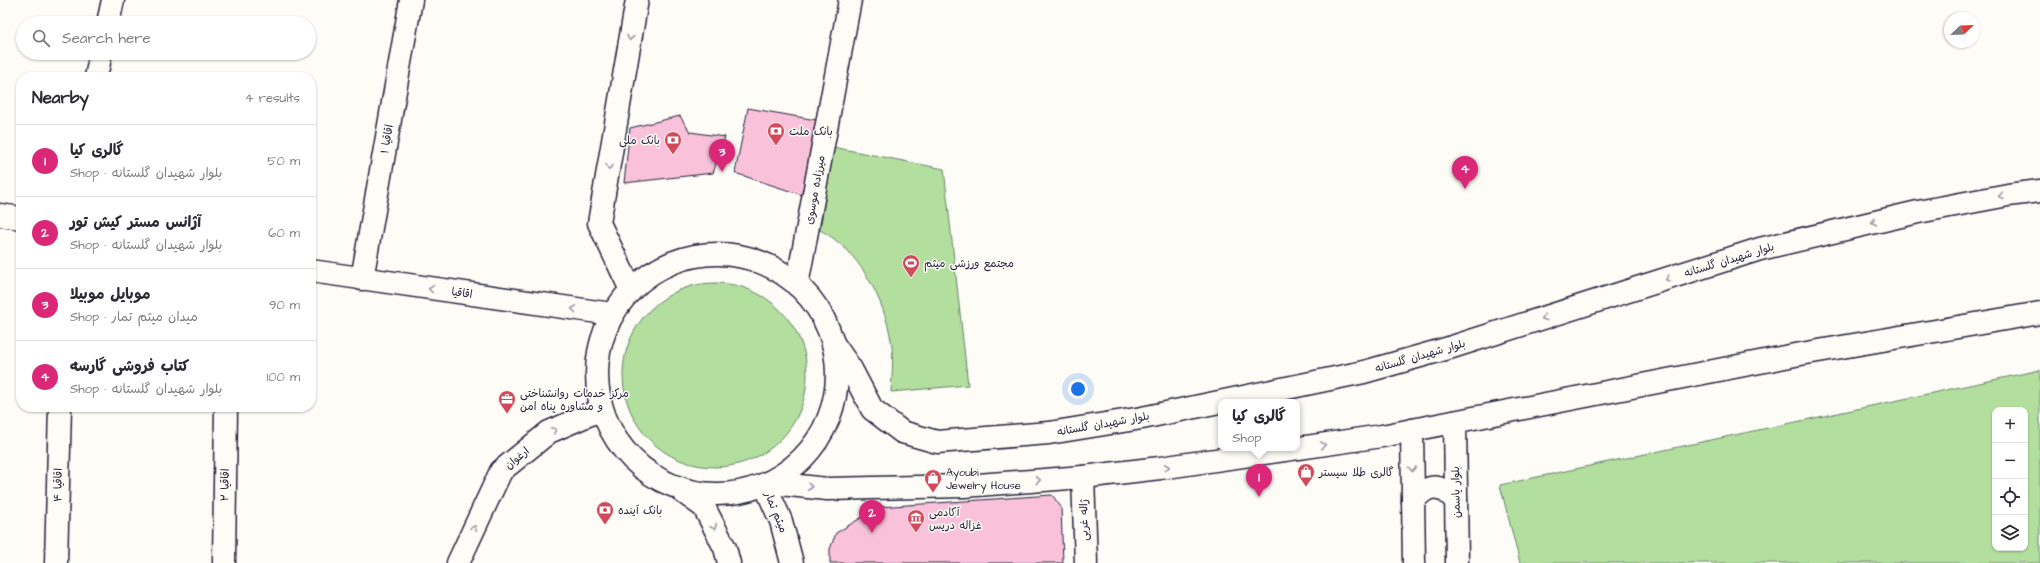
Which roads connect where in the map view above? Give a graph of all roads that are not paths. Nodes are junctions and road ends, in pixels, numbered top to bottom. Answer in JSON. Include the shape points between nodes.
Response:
{"nodes":[{"id":1,"x":113,"y":0,"type":"edge"},
{"id":2,"x":411,"y":0,"type":"edge"},
{"id":3,"x":637,"y":0,"type":"edge"},
{"id":4,"x":850,"y":0,"type":"edge"},
{"id":5,"x":110,"y":16,"type":"edge"},
{"id":6,"x":100,"y":60,"type":"edge"},
{"id":7,"x":97,"y":72,"type":"edge"},
{"id":8,"x":2040,"y":191,"type":"edge"},
{"id":9,"x":0,"y":215,"type":"edge"},
{"id":10,"x":16,"y":217,"type":"edge"},
{"id":11,"x":316,"y":272,"type":"edge"},
{"id":12,"x":362,"y":279,"type":"junction"},
{"id":13,"x":797,"y":285,"type":"junction"},
{"id":14,"x":631,"y":290,"type":"junction"},
{"id":15,"x":2040,"y":313,"type":"edge"},
{"id":16,"x":612,"y":314,"type":"junction"},
{"id":17,"x":833,"y":343,"type":"junction"},
{"id":18,"x":1234,"y":399,"type":"edge"},
{"id":19,"x":1218,"y":402,"type":"edge"},
{"id":20,"x":602,"y":409,"type":"junction"},
{"id":21,"x":60,"y":412,"type":"edge"},
{"id":22,"x":226,"y":412,"type":"edge"},
{"id":23,"x":1456,"y":422,"type":"junction"},
{"id":24,"x":1412,"y":430,"type":"junction"},
{"id":25,"x":1300,"y":448,"type":"edge"},
{"id":26,"x":1277,"y":451,"type":"edge"},
{"id":27,"x":1083,"y":477,"type":"junction"},
{"id":28,"x":768,"y":484,"type":"junction"},
{"id":29,"x":679,"y":489,"type":"junction"},
{"id":30,"x":1413,"y":501,"type":"junction"},
{"id":31,"x":1456,"y":501,"type":"junction"},
{"id":32,"x":56,"y":563,"type":"edge"},
{"id":33,"x":224,"y":563,"type":"edge"},
{"id":34,"x":458,"y":563,"type":"edge"},
{"id":35,"x":729,"y":563,"type":"edge"},
{"id":36,"x":792,"y":563,"type":"edge"},
{"id":37,"x":1086,"y":563,"type":"edge"},
{"id":38,"x":1414,"y":563,"type":"edge"},
{"id":39,"x":1457,"y":563,"type":"edge"}],
"edges":[{"from":1,"to":5,"type":"street"},
{"from":2,"to":12,"type":"street","name":"اقاقیا ۱"},
{"from":3,"to":14,"type":"street","one_way":true,"via":[[599,223]]},
{"from":4,"to":13,"type":"street","name":"میرزاده موسوی"},
{"from":6,"to":7,"type":"street"},
{"from":8,"to":18,"type":"street","name":"بلوار شهیدان گلستانه","one_way":true,"via":[[1918,212],[1760,250],[1364,372]]},
{"from":9,"to":10,"type":"street"},
{"from":11,"to":12,"type":"street","name":"اقاقیا"},
{"from":16,"to":12,"type":"street","name":"اقاقیا","one_way":true},
{"from":13,"to":14,"type":"street","via":[[772,267],[758,261],[731,254],[713,254],[698,255],[670,264],[644,278]]},
{"from":13,"to":17,"type":"street","via":[[820,312]]},
{"from":14,"to":16,"type":"street"},
{"from":15,"to":23,"type":"street","via":[[1795,355]]},
{"from":16,"to":20,"type":"street","via":[[601,342],[597,364],[597,387]]},
{"from":19,"to":17,"type":"street","name":"بلوار شهیدان گلستانه","one_way":true,"via":[[1049,433],[936,442],[902,432],[872,409],[851,369]]},
{"from":17,"to":28,"type":"street","via":[[837,384],[827,424],[817,444],[804,458]]},
{"from":20,"to":29,"type":"street","via":[[618,444],[631,459],[645,471]]},
{"from":34,"to":20,"type":"street","name":"ارغوان","one_way":true,"via":[[501,471],[549,432]]},
{"from":21,"to":32,"type":"street","name":"اقاقیا ۴"},
{"from":22,"to":33,"type":"street","name":"اقاقیا ۲"},
{"from":23,"to":24,"type":"street"},
{"from":23,"to":31,"type":"street","name":"بلوار یاسمن"},
{"from":25,"to":24,"type":"street","one_way":true},
{"from":24,"to":30,"type":"street","one_way":true},
{"from":27,"to":26,"type":"street","one_way":true},
{"from":28,"to":27,"type":"street","one_way":true,"via":[[866,489],[964,486]]},
{"from":27,"to":37,"type":"street","name":"ژاله غربی"},
{"from":28,"to":29,"type":"street","via":[[741,493],[710,496]]},
{"from":28,"to":36,"type":"street","name":"میثم تمار","via":[[782,521]]},
{"from":29,"to":35,"type":"street","one_way":true,"via":[[704,507],[725,548]]},
{"from":30,"to":31,"type":"street","via":[[1422,490],[1436,487],[1447,491]]},
{"from":30,"to":38,"type":"street"},
{"from":31,"to":39,"type":"street","name":"بلوار یاسمن"}]}
